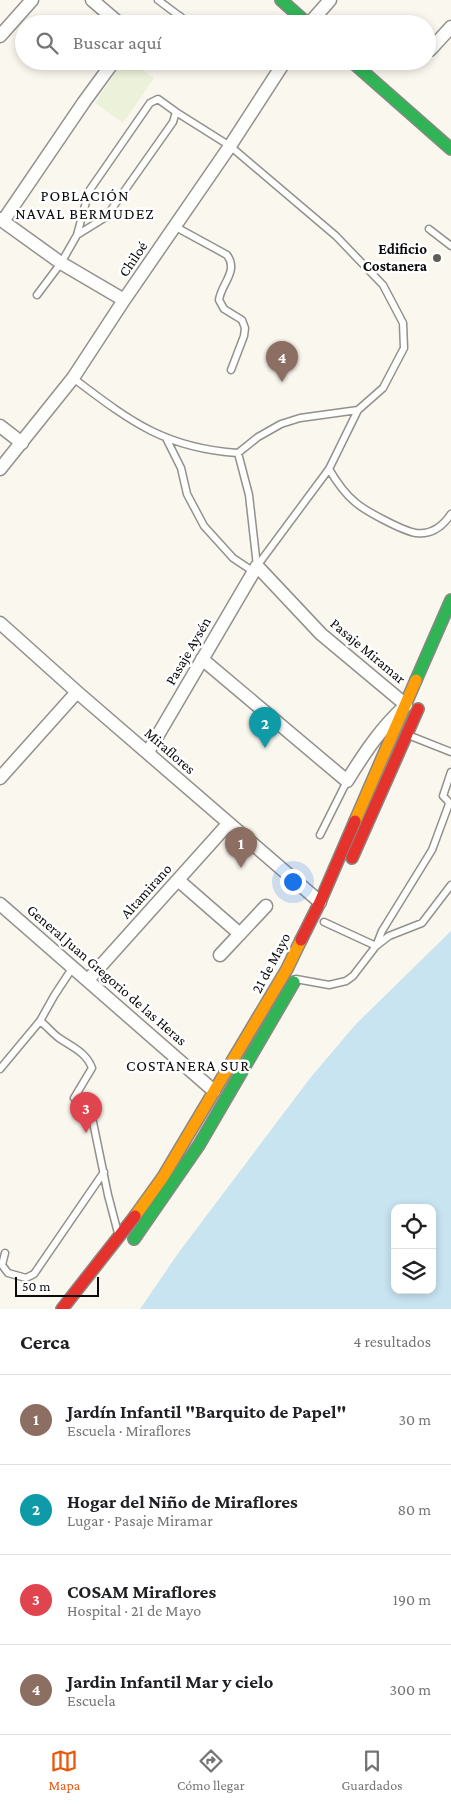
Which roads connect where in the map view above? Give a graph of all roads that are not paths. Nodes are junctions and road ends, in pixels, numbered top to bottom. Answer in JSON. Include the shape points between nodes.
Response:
{"nodes":[{"id":1,"x":32,"y":0,"type":"edge"},
{"id":2,"x":92,"y":0,"type":"edge"},
{"id":3,"x":158,"y":0,"type":"edge"},
{"id":4,"x":281,"y":0,"type":"edge"},
{"id":5,"x":330,"y":0,"type":"edge"},
{"id":6,"x":19,"y":15,"type":"edge"},
{"id":7,"x":110,"y":15,"type":"edge"},
{"id":8,"x":179,"y":15,"type":"edge"},
{"id":9,"x":298,"y":15,"type":"edge"},
{"id":10,"x":317,"y":15,"type":"edge"},
{"id":11,"x":15,"y":19,"type":"edge"},
{"id":12,"x":451,"y":27,"type":"edge"},
{"id":13,"x":0,"y":36,"type":"edge"},
{"id":14,"x":436,"y":43,"type":"edge"},
{"id":15,"x":107,"y":70,"type":"edge"},
{"id":16,"x":279,"y":70,"type":"edge"},
{"id":17,"x":361,"y":70,"type":"edge"},
{"id":18,"x":176,"y":112,"type":"junction"},
{"id":19,"x":230,"y":146,"type":"junction"},
{"id":20,"x":451,"y":149,"type":"edge"},
{"id":21,"x":2,"y":220,"type":"edge"},
{"id":22,"x":174,"y":226,"type":"junction"},
{"id":23,"x":429,"y":229,"type":"dead end"},
{"id":24,"x":76,"y":235,"type":"junction"},
{"id":25,"x":451,"y":246,"type":"edge"},
{"id":26,"x":61,"y":263,"type":"junction"},
{"id":27,"x":37,"y":295,"type":"dead end"},
{"id":28,"x":124,"y":300,"type":"junction"},
{"id":29,"x":231,"y":370,"type":"dead end"},
{"id":30,"x":73,"y":378,"type":"junction"},
{"id":31,"x":358,"y":410,"type":"junction"},
{"id":32,"x":0,"y":426,"type":"edge"},
{"id":33,"x":166,"y":438,"type":"junction"},
{"id":34,"x":22,"y":443,"type":"junction"},
{"id":35,"x":238,"y":453,"type":"junction"},
{"id":36,"x":329,"y":468,"type":"junction"},
{"id":37,"x":0,"y":469,"type":"edge"},
{"id":38,"x":451,"y":514,"type":"edge"},
{"id":39,"x":255,"y":569,"type":"junction"},
{"id":40,"x":451,"y":600,"type":"edge"},
{"id":41,"x":0,"y":623,"type":"edge"},
{"id":42,"x":202,"y":659,"type":"junction"},
{"id":43,"x":76,"y":692,"type":"junction"},
{"id":44,"x":421,"y":702,"type":"dead end"},
{"id":45,"x":406,"y":705,"type":"junction"},
{"id":46,"x":407,"y":735,"type":"junction"},
{"id":47,"x":148,"y":752,"type":"junction"},
{"id":48,"x":451,"y":752,"type":"edge"},
{"id":49,"x":451,"y":772,"type":"edge"},
{"id":50,"x":0,"y":778,"type":"edge"},
{"id":51,"x":346,"y":781,"type":"junction"},
{"id":52,"x":228,"y":824,"type":"junction"},
{"id":53,"x":320,"y":835,"type":"dead end"},
{"id":54,"x":347,"y":869,"type":"dead end"},
{"id":55,"x":178,"y":880,"type":"junction"},
{"id":56,"x":451,"y":885,"type":"edge"},
{"id":57,"x":320,"y":902,"type":"junction"},
{"id":58,"x":0,"y":904,"type":"edge"},
{"id":59,"x":266,"y":906,"type":"dead end"},
{"id":60,"x":324,"y":922,"type":"dead end"},
{"id":61,"x":240,"y":934,"type":"junction"},
{"id":62,"x":376,"y":946,"type":"junction"},
{"id":63,"x":220,"y":955,"type":"dead end"},
{"id":64,"x":74,"y":967,"type":"junction"},
{"id":65,"x":298,"y":975,"type":"joint"},
{"id":66,"x":88,"y":980,"type":"junction"},
{"id":67,"x":40,"y":1021,"type":"junction"},
{"id":68,"x":0,"y":1069,"type":"edge"},
{"id":69,"x":214,"y":1090,"type":"junction"},
{"id":70,"x":104,"y":1172,"type":"junction"},
{"id":71,"x":120,"y":1238,"type":"junction"},
{"id":72,"x":128,"y":1247,"type":"dead end"},
{"id":73,"x":4,"y":1253,"type":"dead end"},
{"id":74,"x":0,"y":1269,"type":"edge"},
{"id":75,"x":8,"y":1273,"type":"junction"},
{"id":76,"x":62,"y":1309,"type":"edge"}],
"edges":[{"from":1,"to":6,"type":"street"},
{"from":2,"to":7,"type":"street"},
{"from":3,"to":8,"type":"lane"},
{"from":4,"to":9,"type":"main road"},
{"from":5,"to":10,"type":"street"},
{"from":11,"to":13,"type":"street"},
{"from":12,"to":14,"type":"street"},
{"from":15,"to":21,"type":"street"},
{"from":16,"to":19,"type":"street","name":"Chiloé"},
{"from":17,"to":20,"type":"main road"},
{"from":18,"to":19,"type":"lane"},
{"from":18,"to":24,"type":"lane","via":[[173,122],[106,217]]},
{"from":18,"to":24,"type":"lane","via":[[158,99],[150,102],[89,191]]},
{"from":19,"to":22,"type":"street","name":"Chiloé"},
{"from":19,"to":31,"type":"lane","via":[[336,236],[383,285],[403,323],[404,348],[383,388]]},
{"from":21,"to":26,"type":"street"},
{"from":22,"to":28,"type":"street","name":"Chiloé"},
{"from":22,"to":29,"type":"lane","via":[[227,255],[231,262],[231,272],[219,300],[224,309],[242,320],[245,332]]},
{"from":23,"to":25,"type":"lane"},
{"from":24,"to":26,"type":"lane"},
{"from":26,"to":27,"type":"lane"},
{"from":26,"to":28,"type":"street"},
{"from":28,"to":30,"type":"street","name":"Chiloé"},
{"from":30,"to":33,"type":"lane","via":[[120,413]]},
{"from":30,"to":34,"type":"street","name":"Chiloé"},
{"from":31,"to":35,"type":"lane","via":[[300,418],[281,424]]},
{"from":31,"to":36,"type":"lane"},
{"from":32,"to":34,"type":"street"},
{"from":33,"to":35,"type":"lane","via":[[187,446]]},
{"from":33,"to":39,"type":"lane","via":[[181,468],[190,500],[204,526],[233,558]]},
{"from":34,"to":37,"type":"street","name":"Chiloé"},
{"from":35,"to":39,"type":"lane","via":[[249,495]]},
{"from":36,"to":38,"type":"lane","via":[[355,503],[416,533],[431,532],[445,525]]},
{"from":36,"to":39,"type":"lane"},
{"from":39,"to":42,"type":"street","name":"Pasaje Aysén"},
{"from":39,"to":45,"type":"street","name":"Pasaje Miramar","via":[[321,634]]},
{"from":40,"to":45,"type":"main road","name":"21 de Mayo"},
{"from":41,"to":43,"type":"street","name":"Miraflores"},
{"from":42,"to":47,"type":"street","name":"Pasaje Aysén"},
{"from":42,"to":51,"type":"street"},
{"from":43,"to":47,"type":"street","name":"Miraflores"},
{"from":43,"to":50,"type":"street"},
{"from":44,"to":46,"type":"main road"},
{"from":45,"to":51,"type":"street","name":"Pasaje Miramar","via":[[386,724]]},
{"from":45,"to":57,"type":"main road","name":"21 de Mayo"},
{"from":46,"to":48,"type":"lane"},
{"from":46,"to":54,"type":"main road"},
{"from":47,"to":52,"type":"street","name":"Miraflores"},
{"from":49,"to":62,"type":"lane","via":[[443,796],[449,804],[432,850]]},
{"from":51,"to":53,"type":"lane"},
{"from":52,"to":55,"type":"street","name":"Altamirano"},
{"from":52,"to":57,"type":"street","name":"Miraflores"},
{"from":55,"to":61,"type":"street"},
{"from":55,"to":66,"type":"street","name":"Altamirano"},
{"from":56,"to":62,"type":"lane","via":[[422,922],[389,936]]},
{"from":57,"to":69,"type":"main road","name":"21 de Mayo","via":[[287,969]]},
{"from":58,"to":64,"type":"street","name":"General Juan Gregorio de las Heras"},
{"from":59,"to":61,"type":"street"},
{"from":60,"to":62,"type":"lane"},
{"from":61,"to":63,"type":"street"},
{"from":62,"to":65,"type":"lane","via":[[346,981],[329,985]]},
{"from":64,"to":66,"type":"street","name":"General Juan Gregorio de las Heras"},
{"from":64,"to":67,"type":"lane"},
{"from":65,"to":72,"type":"main road","name":"21 de Mayo","via":[[226,1103],[158,1208]]},
{"from":66,"to":69,"type":"street","name":"General Juan Gregorio de las Heras"},
{"from":67,"to":68,"type":"lane"},
{"from":67,"to":70,"type":"lane","via":[[90,1061],[92,1068],[74,1098],[93,1122]]},
{"from":69,"to":71,"type":"main road","name":"21 de Mayo","via":[[163,1177]]},
{"from":70,"to":71,"type":"lane"},
{"from":70,"to":75,"type":"lane","via":[[34,1274],[26,1278]]},
{"from":71,"to":76,"type":"main road","name":"21 de Mayo"},
{"from":73,"to":75,"type":"lane","via":[[2,1265]]},
{"from":74,"to":75,"type":"lane"}]}
